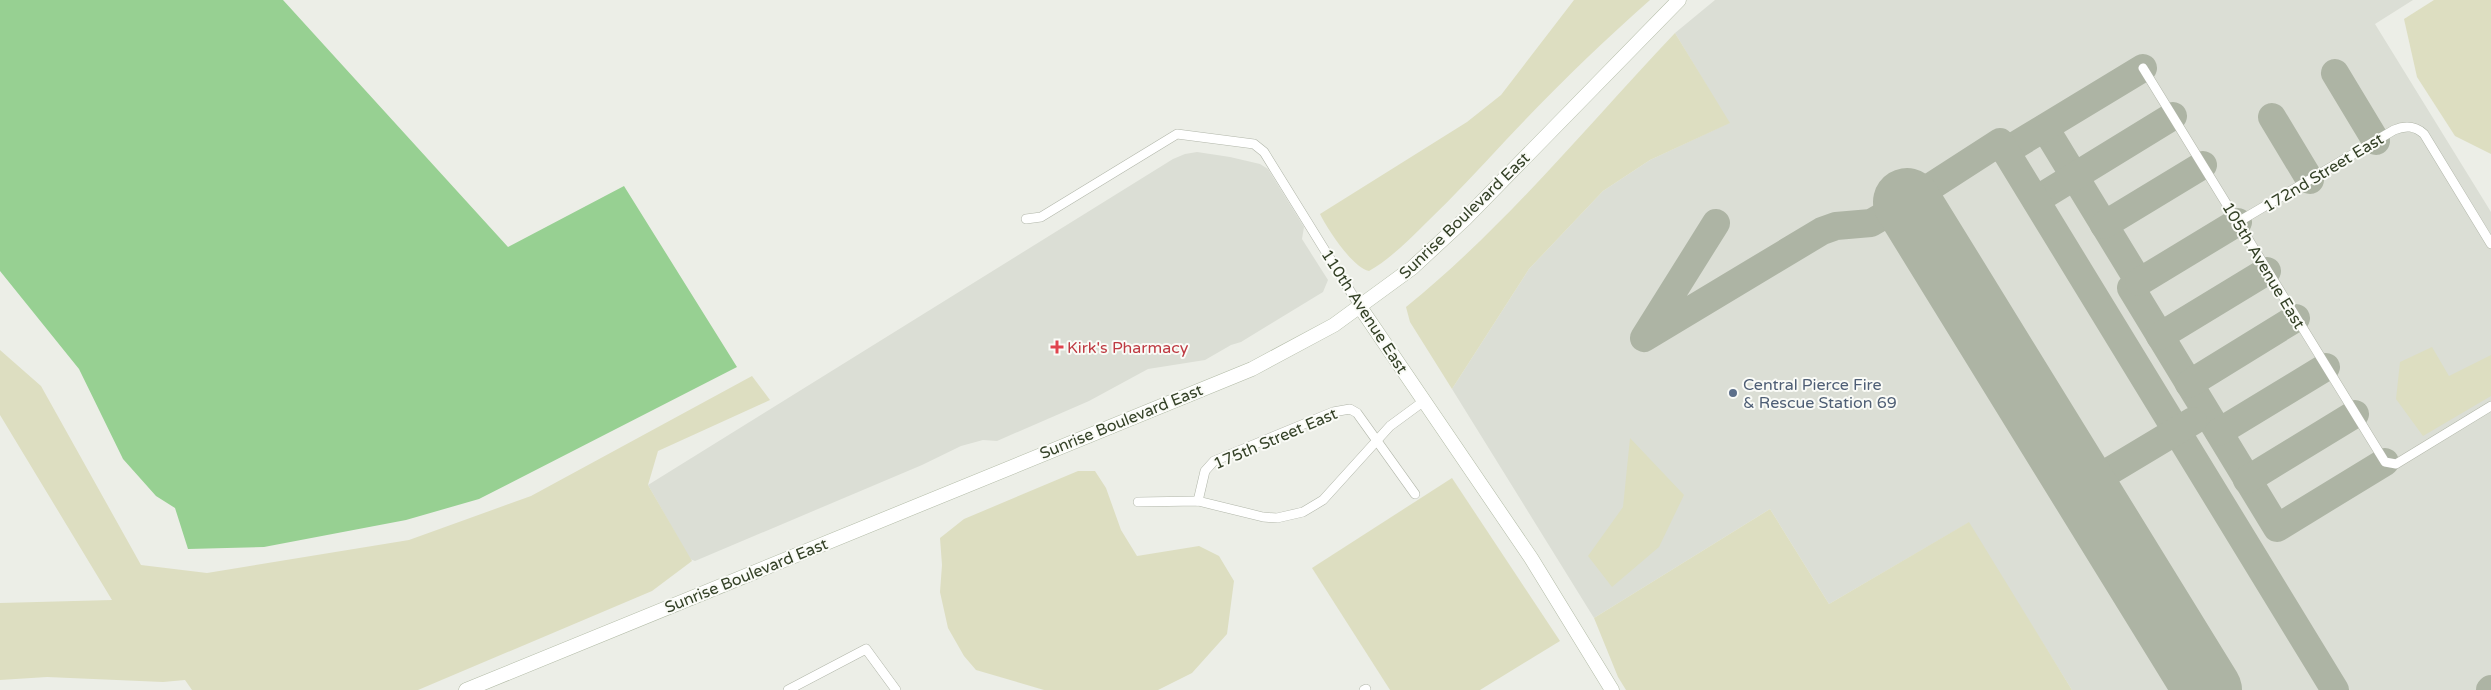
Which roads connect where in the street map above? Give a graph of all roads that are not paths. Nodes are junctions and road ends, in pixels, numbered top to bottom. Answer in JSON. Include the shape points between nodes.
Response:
{"nodes":[{"id":1,"x":1678,"y":0,"type":"edge"},
{"id":2,"x":2143,"y":68,"type":"dead end"},
{"id":3,"x":1026,"y":220,"type":"dead end"},
{"id":4,"x":2238,"y":222,"type":"junction"},
{"id":5,"x":2491,"y":244,"type":"edge"},
{"id":6,"x":1360,"y":307,"type":"junction"},
{"id":7,"x":1424,"y":401,"type":"junction"},
{"id":8,"x":2491,"y":406,"type":"edge"},
{"id":9,"x":1376,"y":438,"type":"junction"},
{"id":10,"x":1415,"y":494,"type":"dead end"},
{"id":11,"x":1138,"y":502,"type":"dead end"},
{"id":12,"x":1198,"y":502,"type":"junction"},
{"id":13,"x":466,"y":690,"type":"edge"},
{"id":14,"x":788,"y":690,"type":"edge"},
{"id":15,"x":896,"y":690,"type":"edge"},
{"id":16,"x":1612,"y":690,"type":"edge"}],
"edges":[{"from":1,"to":6,"type":"main road","name":"Sunrise Boulevard East","via":[[1465,218],[1412,268]]},
{"from":2,"to":4,"type":"street","name":"105th Avenue East"},
{"from":3,"to":6,"type":"street","name":"110th Avenue East","via":[[1041,217],[1177,134],[1254,144],[1264,152]]},
{"from":4,"to":5,"type":"street","name":"172nd Street East","via":[[2394,130],[2414,127],[2424,134]]},
{"from":4,"to":8,"type":"street","name":"105th Avenue East","via":[[2385,462],[2396,464]]},
{"from":6,"to":7,"type":"main road","name":"110th Avenue East"},
{"from":6,"to":13,"type":"main road","name":"Sunrise Boulevard East","via":[[1314,337],[1252,369]]},
{"from":7,"to":9,"type":"street"},
{"from":7,"to":16,"type":"main road","name":"110th Avenue East","via":[[1531,558]]},
{"from":9,"to":10,"type":"street"},
{"from":9,"to":12,"type":"street","via":[[1323,500],[1303,512],[1277,518],[1263,517]]},
{"from":9,"to":12,"type":"street","name":"175th Street East","via":[[1350,408],[1333,412],[1214,461],[1205,471]]},
{"from":11,"to":12,"type":"street"},
{"from":14,"to":15,"type":"street","via":[[866,649]]}]}
